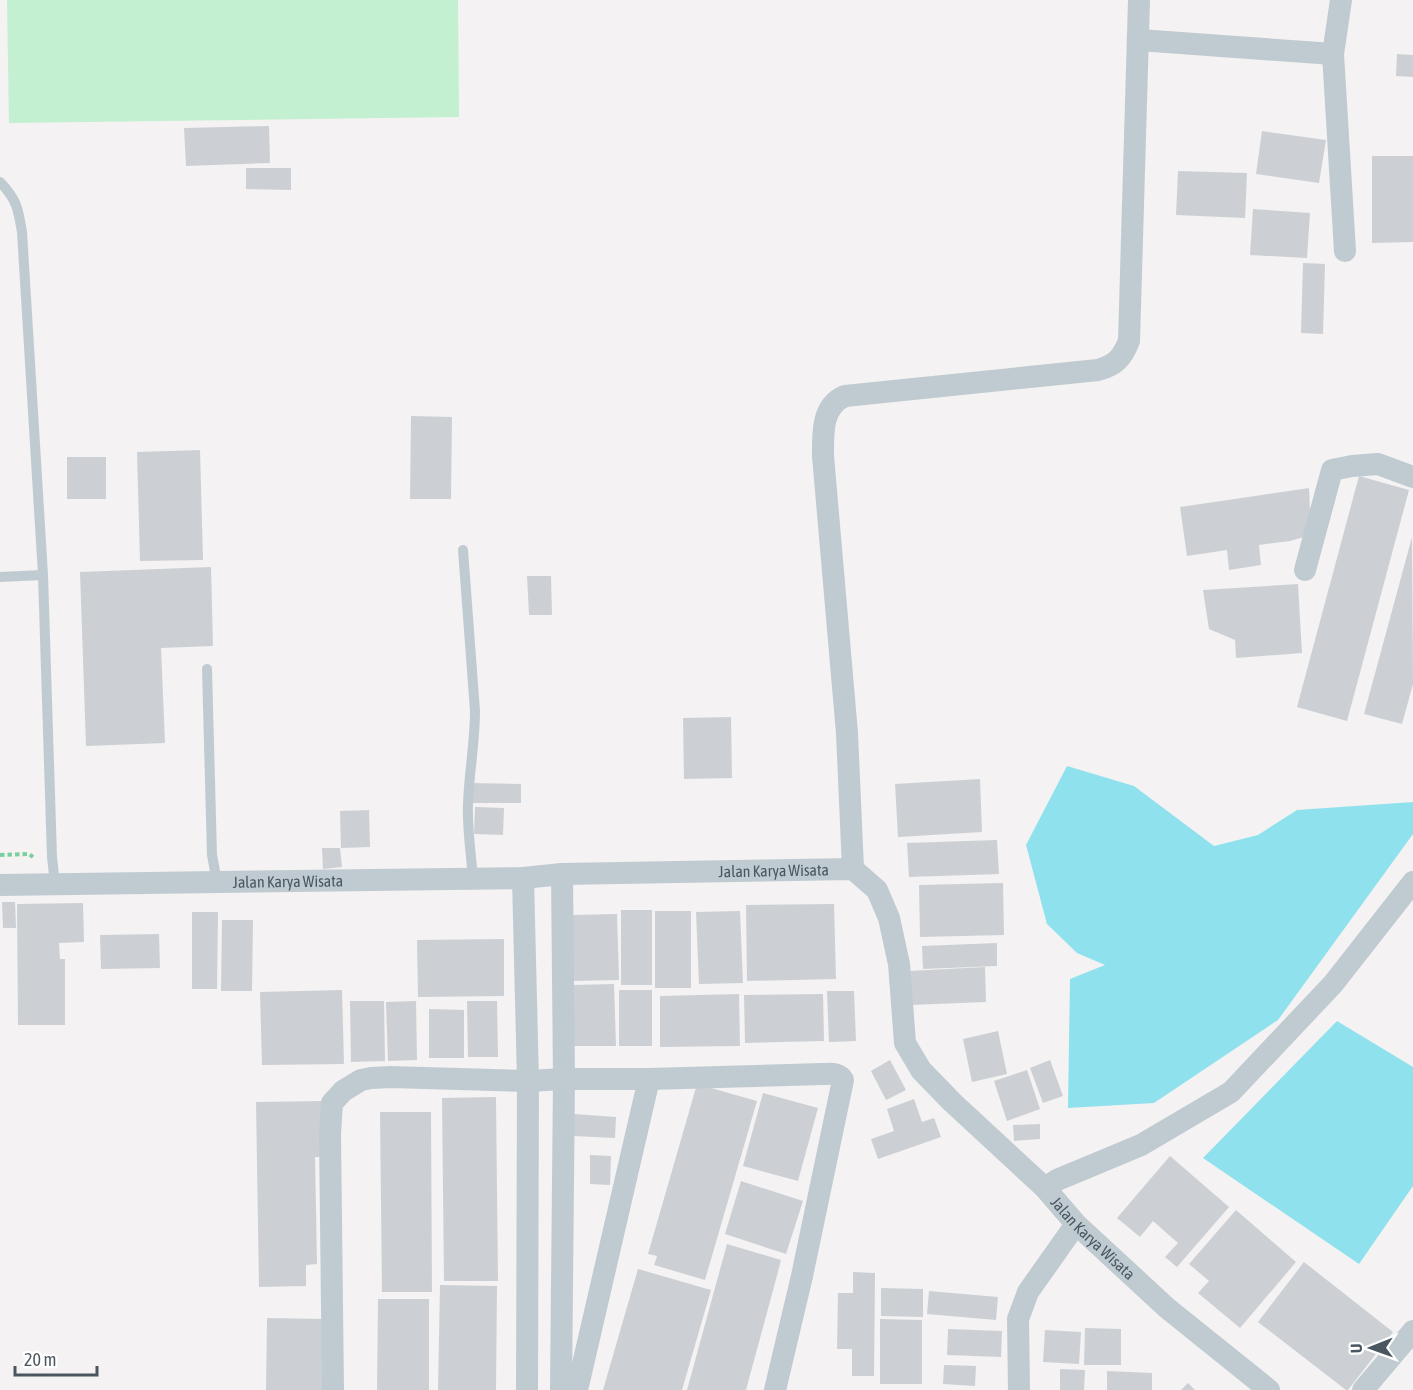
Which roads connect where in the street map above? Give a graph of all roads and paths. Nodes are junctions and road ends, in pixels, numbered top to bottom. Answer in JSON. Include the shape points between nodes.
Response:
{"nodes":[{"id":1,"x":1139,"y":0,"type":"edge"},
{"id":2,"x":1341,"y":0,"type":"edge"},
{"id":3,"x":1139,"y":40,"type":"junction"},
{"id":4,"x":1333,"y":54,"type":"junction"},
{"id":5,"x":0,"y":182,"type":"edge"},
{"id":6,"x":1345,"y":251,"type":"dead end"},
{"id":7,"x":1413,"y":477,"type":"edge"},
{"id":8,"x":463,"y":550,"type":"dead end"},
{"id":9,"x":1305,"y":570,"type":"dead end"},
{"id":10,"x":43,"y":575,"type":"junction"},
{"id":11,"x":0,"y":577,"type":"edge"},
{"id":12,"x":207,"y":669,"type":"dead end"},
{"id":13,"x":853,"y":870,"type":"junction"},
{"id":14,"x":562,"y":874,"type":"junction"},
{"id":15,"x":473,"y":878,"type":"junction"},
{"id":16,"x":524,"y":878,"type":"junction"},
{"id":17,"x":217,"y":882,"type":"junction"},
{"id":18,"x":1413,"y":882,"type":"edge"},
{"id":19,"x":55,"y":884,"type":"junction"},
{"id":20,"x":0,"y":885,"type":"edge"},
{"id":21,"x":564,"y":1079,"type":"junction"},
{"id":22,"x":649,"y":1079,"type":"junction"},
{"id":23,"x":528,"y":1081,"type":"junction"},
{"id":24,"x":1045,"y":1188,"type":"junction"},
{"id":25,"x":1077,"y":1224,"type":"junction"},
{"id":26,"x":1413,"y":1331,"type":"edge"},
{"id":27,"x":333,"y":1390,"type":"edge"},
{"id":28,"x":527,"y":1390,"type":"edge"},
{"id":29,"x":561,"y":1390,"type":"edge"},
{"id":30,"x":577,"y":1390,"type":"edge"},
{"id":31,"x":775,"y":1390,"type":"edge"},
{"id":32,"x":1019,"y":1390,"type":"edge"},
{"id":33,"x":1269,"y":1390,"type":"edge"},
{"id":34,"x":1363,"y":1390,"type":"edge"}],
"edges":[{"from":1,"to":3,"type":"street"},
{"from":2,"to":4,"type":"street"},
{"from":3,"to":4,"type":"street"},
{"from":3,"to":13,"type":"street","via":[[1129,341],[1121,357],[1098,370],[845,396],[834,402],[826,418],[823,456],[847,733]]},
{"from":4,"to":6,"type":"street"},
{"from":5,"to":10,"type":"lane","via":[[13,195],[22,232]]},
{"from":7,"to":9,"type":"street","via":[[1378,464],[1332,471]]},
{"from":8,"to":15,"type":"lane","via":[[475,711],[468,807]]},
{"from":10,"to":11,"type":"lane"},
{"from":10,"to":19,"type":"lane"},
{"from":12,"to":17,"type":"lane","via":[[212,855]]},
{"from":13,"to":14,"type":"street","name":"Jalan Karya Wisata"},
{"from":13,"to":24,"type":"street","name":"Jalan Karya Wisata","via":[[877,890],[889,918],[899,964],[905,1043],[921,1070]]},
{"from":14,"to":16,"type":"street","name":"Jalan Karya Wisata"},
{"from":14,"to":21,"type":"street"},
{"from":15,"to":16,"type":"street","name":"Jalan Karya Wisata"},
{"from":15,"to":17,"type":"street","name":"Jalan Karya Wisata"},
{"from":16,"to":23,"type":"street"},
{"from":17,"to":19,"type":"street","name":"Jalan Karya Wisata"},
{"from":18,"to":24,"type":"street","via":[[1334,984],[1231,1092],[1140,1145]]},
{"from":19,"to":20,"type":"street","name":"Jalan Karya Wisata"},
{"from":21,"to":22,"type":"street"},
{"from":21,"to":23,"type":"street"},
{"from":21,"to":29,"type":"street"},
{"from":22,"to":30,"type":"street"},
{"from":22,"to":31,"type":"street","via":[[822,1074],[838,1074],[842,1078]]},
{"from":23,"to":27,"type":"street","via":[[370,1078],[343,1091],[332,1103]]},
{"from":23,"to":28,"type":"street"},
{"from":24,"to":25,"type":"street","name":"Jalan Karya Wisata"},
{"from":25,"to":32,"type":"street","via":[[1028,1292],[1018,1319]]},
{"from":25,"to":33,"type":"street","name":"Jalan Karya Wisata","via":[[1167,1308]]},
{"from":26,"to":34,"type":"street"}]}
